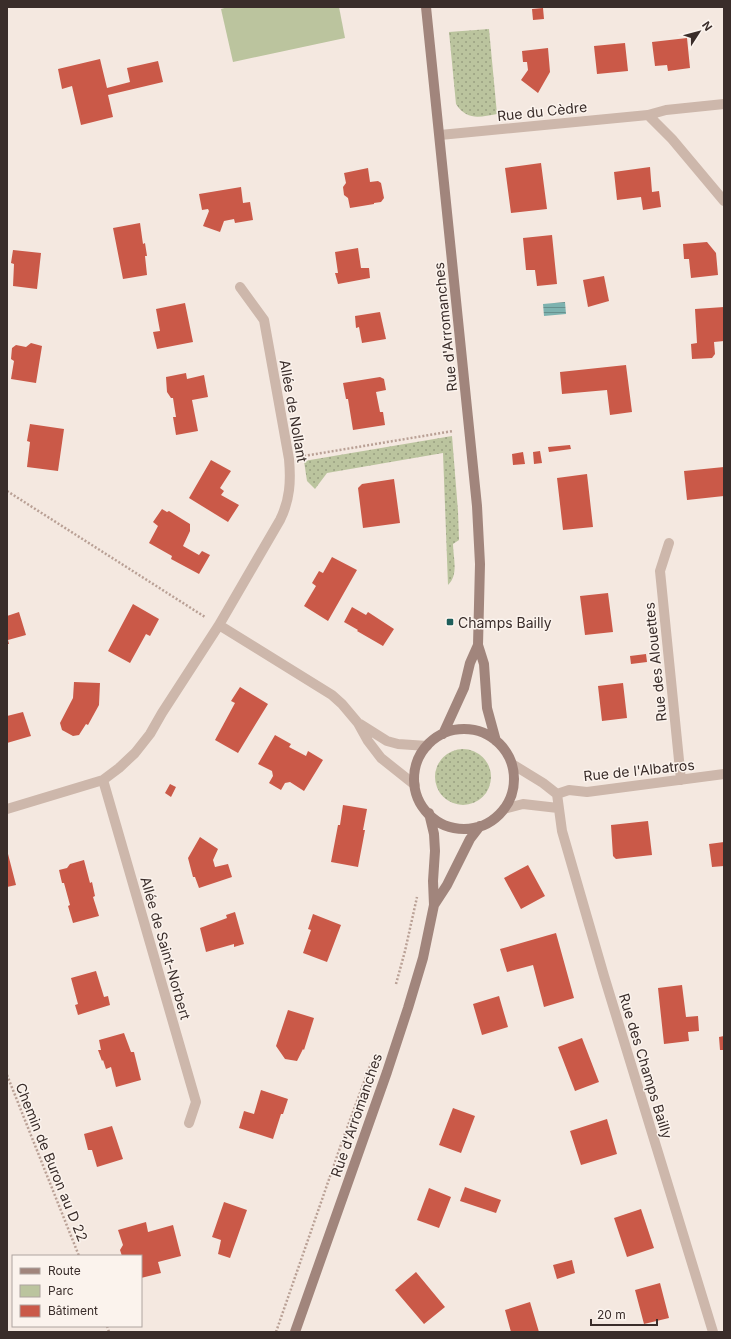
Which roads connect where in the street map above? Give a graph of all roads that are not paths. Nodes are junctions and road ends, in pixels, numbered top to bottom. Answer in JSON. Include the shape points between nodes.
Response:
{"nodes":[{"id":1,"x":426,"y":7,"type":"edge"},
{"id":2,"x":724,"y":104,"type":"edge"},
{"id":3,"x":648,"y":115,"type":"junction"},
{"id":4,"x":440,"y":135,"type":"junction"},
{"id":5,"x":724,"y":201,"type":"edge"},
{"id":6,"x":240,"y":287,"type":"dead end"},
{"id":7,"x":670,"y":543,"type":"dead end"},
{"id":8,"x":219,"y":625,"type":"junction"},
{"id":9,"x":478,"y":645,"type":"junction"},
{"id":10,"x":358,"y":723,"type":"junction"},
{"id":11,"x":443,"y":734,"type":"junction"},
{"id":12,"x":496,"y":741,"type":"junction"},
{"id":13,"x":427,"y":746,"type":"junction"},
{"id":14,"x":512,"y":764,"type":"junction"},
{"id":15,"x":724,"y":774,"type":"edge"},
{"id":16,"x":103,"y":780,"type":"junction"},
{"id":17,"x":681,"y":780,"type":"junction"},
{"id":18,"x":415,"y":785,"type":"junction"},
{"id":19,"x":557,"y":794,"type":"junction"},
{"id":20,"x":7,"y":808,"type":"edge"},
{"id":21,"x":558,"y":808,"type":"junction"},
{"id":22,"x":504,"y":809,"type":"junction"},
{"id":23,"x":429,"y":814,"type":"junction"},
{"id":24,"x":480,"y":826,"type":"junction"},
{"id":25,"x":434,"y":905,"type":"junction"},
{"id":26,"x":190,"y":1123,"type":"dead end"},
{"id":27,"x":295,"y":1332,"type":"edge"},
{"id":28,"x":713,"y":1332,"type":"edge"}],
"edges":[{"from":1,"to":4,"type":"main road","name":"Rue d'Arromanches"},
{"from":2,"to":3,"type":"street","name":"Rue du Cèdre","via":[[666,110]]},
{"from":3,"to":4,"type":"street","name":"Rue du Cèdre"},
{"from":3,"to":5,"type":"street","via":[[672,138]]},
{"from":4,"to":9,"type":"main road","name":"Rue d'Arromanches","via":[[477,506],[480,564]]},
{"from":6,"to":8,"type":"street","name":"Allée de Nollant","via":[[264,320],[290,458],[291,477],[286,507],[280,520]]},
{"from":7,"to":17,"type":"street","name":"Rue des Alouettes","via":[[660,571]]},
{"from":8,"to":10,"type":"street","via":[[332,695]]},
{"from":8,"to":16,"type":"street","name":"Allée de Nollant","via":[[150,734],[135,753]]},
{"from":9,"to":11,"type":"main road","name":"Rue d'Arromanches","via":[[470,663],[464,688]]},
{"from":9,"to":12,"type":"main road","name":"Rue d'Arromanches","via":[[484,664],[486,708]]},
{"from":10,"to":13,"type":"street","via":[[387,741]]},
{"from":10,"to":18,"type":"street","via":[[381,758]]},
{"from":11,"to":12,"type":"main road","via":[[471,729],[484,733]]},
{"from":11,"to":13,"type":"main road"},
{"from":12,"to":14,"type":"main road"},
{"from":13,"to":18,"type":"main road","via":[[417,764]]},
{"from":14,"to":19,"type":"street"},
{"from":14,"to":22,"type":"main road","via":[[514,782]]},
{"from":15,"to":17,"type":"street","name":"Rue de l'Albatros"},
{"from":16,"to":20,"type":"street"},
{"from":16,"to":26,"type":"street","name":"Allée de Saint-Norbert","via":[[196,1102]]},
{"from":17,"to":19,"type":"street","name":"Rue de l'Albatros","via":[[587,792],[570,790]]},
{"from":18,"to":23,"type":"main road","via":[[422,805]]},
{"from":19,"to":21,"type":"street","name":"Rue des Champs Bailly"},
{"from":21,"to":22,"type":"street","via":[[523,804]]},
{"from":21,"to":28,"type":"street","name":"Rue des Champs Bailly","via":[[562,832],[602,969]]},
{"from":22,"to":24,"type":"main road"},
{"from":23,"to":24,"type":"main road","via":[[453,827]]},
{"from":23,"to":25,"type":"main road","name":"Rue d'Arromanches","via":[[435,851]]},
{"from":24,"to":25,"type":"main road","name":"Rue d'Arromanches","via":[[470,839]]},
{"from":25,"to":27,"type":"main road","name":"Rue d'Arromanches","via":[[423,958],[408,1008]]}]}
